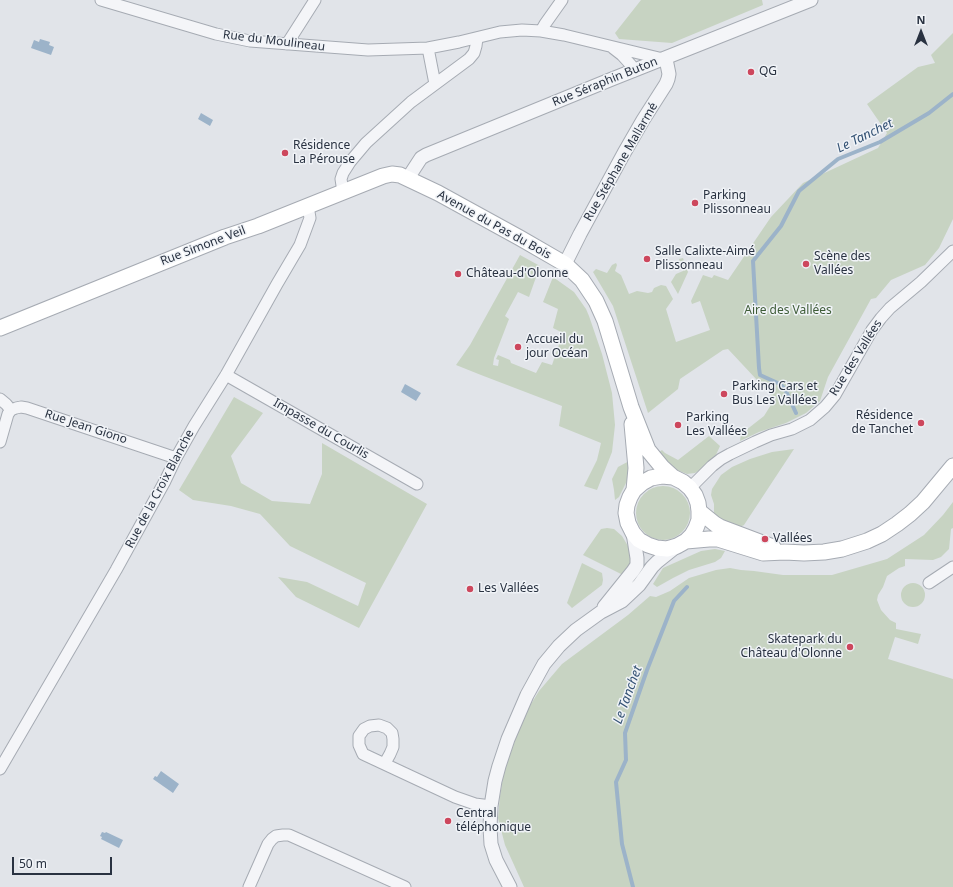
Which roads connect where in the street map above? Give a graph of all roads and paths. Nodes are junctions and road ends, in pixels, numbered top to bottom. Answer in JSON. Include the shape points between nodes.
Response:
{"nodes":[{"id":1,"x":101,"y":0,"type":"edge"},
{"id":2,"x":315,"y":0,"type":"edge"},
{"id":3,"x":562,"y":0,"type":"edge"},
{"id":4,"x":811,"y":0,"type":"edge"},
{"id":5,"x":541,"y":31,"type":"junction"},
{"id":6,"x":477,"y":38,"type":"junction"},
{"id":7,"x":288,"y":44,"type":"junction"},
{"id":8,"x":607,"y":45,"type":"junction"},
{"id":9,"x":428,"y":48,"type":"junction"},
{"id":10,"x":663,"y":59,"type":"junction"},
{"id":11,"x":634,"y":71,"type":"junction"},
{"id":12,"x":435,"y":84,"type":"junction"},
{"id":13,"x":408,"y":178,"type":"junction"},
{"id":14,"x":343,"y":192,"type":"junction"},
{"id":15,"x":308,"y":206,"type":"junction"},
{"id":16,"x":953,"y":251,"type":"edge"},
{"id":17,"x":565,"y":264,"type":"junction"},
{"id":18,"x":0,"y":328,"type":"edge"},
{"id":19,"x":226,"y":375,"type":"junction"},
{"id":20,"x":0,"y":399,"type":"edge"},
{"id":21,"x":631,"y":407,"type":"junction"},
{"id":22,"x":11,"y":410,"type":"junction"},
{"id":23,"x":0,"y":442,"type":"edge"},
{"id":24,"x":176,"y":458,"type":"junction"},
{"id":25,"x":953,"y":466,"type":"edge"},
{"id":26,"x":673,"y":477,"type":"junction"},
{"id":27,"x":417,"y":484,"type":"dead end"},
{"id":28,"x":690,"y":488,"type":"junction"},
{"id":29,"x":634,"y":490,"type":"junction"},
{"id":30,"x":699,"y":511,"type":"junction"},
{"id":31,"x":633,"y":533,"type":"junction"},
{"id":32,"x":681,"y":543,"type":"junction"},
{"id":33,"x":785,"y":552,"type":"junction"},
{"id":34,"x":953,"y":567,"type":"edge"},
{"id":35,"x":929,"y":584,"type":"dead end"},
{"id":36,"x":601,"y":612,"type":"junction"},
{"id":37,"x":385,"y":764,"type":"dead end"},
{"id":38,"x":0,"y":770,"type":"edge"},
{"id":39,"x":491,"y":806,"type":"junction"},
{"id":40,"x":400,"y":886,"type":"edge"},
{"id":41,"x":249,"y":887,"type":"edge"},
{"id":42,"x":510,"y":887,"type":"edge"}],
"edges":[{"from":1,"to":7,"type":"street","name":"Rue du Moulineau","via":[[216,34],[250,41]]},
{"from":2,"to":7,"type":"street"},
{"from":3,"to":5,"type":"street"},
{"from":4,"to":10,"type":"street","name":"Rue Séraphin Buton"},
{"from":5,"to":6,"type":"street","name":"Rue du Moulineau","via":[[500,32]]},
{"from":5,"to":8,"type":"street","name":"Rue du Moulineau"},
{"from":6,"to":9,"type":"street","name":"Rue du Moulineau"},
{"from":6,"to":12,"type":"street","via":[[474,53]]},
{"from":7,"to":9,"type":"street","name":"Rue du Moulineau","via":[[368,50]]},
{"from":8,"to":10,"type":"street","name":"Rue du Moulineau"},
{"from":8,"to":11,"type":"street","name":"Rue du Moulineau","via":[[622,55]]},
{"from":9,"to":12,"type":"street"},
{"from":10,"to":11,"type":"street","name":"Rue Séraphin Buton"},
{"from":10,"to":17,"type":"street","name":"Rue Stéphane Mallarmé","via":[[667,64],[668,80],[624,153]]},
{"from":11,"to":13,"type":"street","name":"Rue Séraphin Buton","via":[[426,155],[421,158]]},
{"from":12,"to":14,"type":"street","via":[[411,102],[361,148],[343,173]]},
{"from":13,"to":14,"type":"main road","name":"Rue Simone Veil","via":[[392,174]]},
{"from":13,"to":17,"type":"main road","name":"Avenue du Pas du Bois"},
{"from":14,"to":15,"type":"main road","name":"Rue Simone Veil"},
{"from":15,"to":18,"type":"main road","name":"Rue Simone Veil","via":[[209,243]]},
{"from":15,"to":19,"type":"street","name":"Rue de la Croix Blanche","via":[[310,218],[300,246]]},
{"from":16,"to":28,"type":"street","name":"Rue des Vallées","via":[[881,318],[835,395],[825,407],[798,426],[730,454],[712,466]]},
{"from":17,"to":21,"type":"main road","name":"Avenue du Pas du Bois","via":[[582,280],[596,301],[608,330]]},
{"from":19,"to":24,"type":"street","name":"Rue de la Croix Blanche"},
{"from":19,"to":27,"type":"street","name":"Impasse du Courlis"},
{"from":20,"to":22,"type":"street"},
{"from":21,"to":26,"type":"main road","name":"Avenue du Pas du Bois","via":[[648,450]]},
{"from":21,"to":29,"type":"main road","name":"Avenue du Pas du Bois","via":[[636,451]]},
{"from":22,"to":23,"type":"street"},
{"from":22,"to":24,"type":"street","name":"Rue Jean Giono","via":[[27,408]]},
{"from":24,"to":38,"type":"street","name":"Rue de la Croix Blanche","via":[[116,570]]},
{"from":25,"to":33,"type":"main road","via":[[923,502],[882,534],[842,549],[824,552]]},
{"from":26,"to":28,"type":"main road"},
{"from":26,"to":29,"type":"main road","via":[[652,478]]},
{"from":28,"to":30,"type":"main road","via":[[695,495]]},
{"from":29,"to":31,"type":"main road","via":[[626,513]]},
{"from":30,"to":32,"type":"main road","via":[[696,528],[692,535]]},
{"from":30,"to":33,"type":"main road","via":[[715,524]]},
{"from":31,"to":32,"type":"main road","via":[[639,540],[653,547],[667,548]]},
{"from":31,"to":36,"type":"street","via":[[637,564]]},
{"from":32,"to":33,"type":"main road","via":[[718,539],[763,552]]},
{"from":32,"to":36,"type":"street","via":[[657,562],[622,601]]},
{"from":34,"to":35,"type":"street"},
{"from":36,"to":39,"type":"street","via":[[558,646],[544,664],[517,717],[503,752]]},
{"from":37,"to":39,"type":"street","via":[[455,797]]},
{"from":39,"to":42,"type":"street","via":[[491,844]]},
{"from":40,"to":41,"type":"street","via":[[289,835],[276,836],[268,844]]}]}
